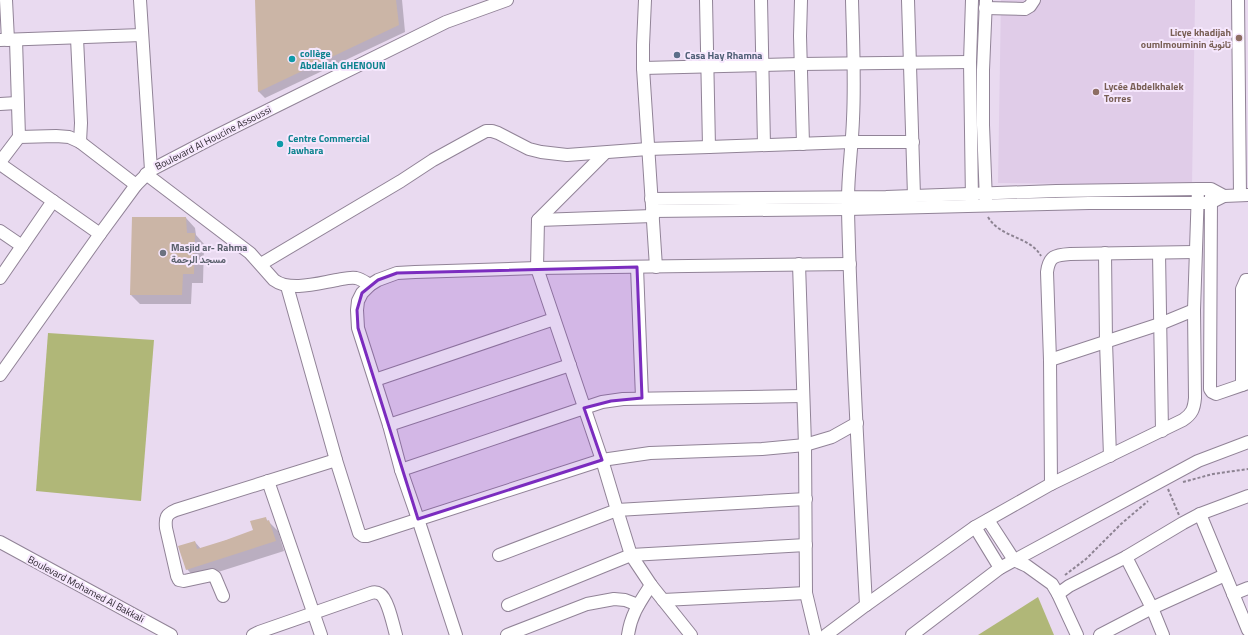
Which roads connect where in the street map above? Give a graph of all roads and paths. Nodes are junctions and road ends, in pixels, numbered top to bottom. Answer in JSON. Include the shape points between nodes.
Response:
{"nodes":[{"id":1,"x":6,"y":0,"type":"edge"},
{"id":2,"x":140,"y":0,"type":"edge"},
{"id":3,"x":507,"y":0,"type":"edge"},
{"id":4,"x":645,"y":0,"type":"edge"},
{"id":5,"x":706,"y":0,"type":"edge"},
{"id":6,"x":761,"y":0,"type":"edge"},
{"id":7,"x":801,"y":0,"type":"edge"},
{"id":8,"x":852,"y":0,"type":"edge"},
{"id":9,"x":908,"y":0,"type":"edge"},
{"id":10,"x":972,"y":0,"type":"edge"},
{"id":11,"x":1034,"y":0,"type":"edge"},
{"id":12,"x":1238,"y":0,"type":"edge"},
{"id":13,"x":985,"y":4,"type":"edge"},
{"id":14,"x":1243,"y":26,"type":"edge"},
{"id":15,"x":142,"y":35,"type":"junction"},
{"id":16,"x":77,"y":38,"type":"junction"},
{"id":17,"x":8,"y":40,"type":"edge"},
{"id":18,"x":910,"y":62,"type":"junction"},
{"id":19,"x":970,"y":62,"type":"junction"},
{"id":20,"x":854,"y":63,"type":"junction"},
{"id":21,"x":801,"y":64,"type":"junction"},
{"id":22,"x":763,"y":65,"type":"junction"},
{"id":23,"x":707,"y":66,"type":"junction"},
{"id":24,"x":643,"y":68,"type":"junction"},
{"id":25,"x":17,"y":103,"type":"junction"},
{"id":26,"x":0,"y":104,"type":"edge"},
{"id":27,"x":19,"y":137,"type":"junction"},
{"id":28,"x":80,"y":142,"type":"junction"},
{"id":29,"x":851,"y":142,"type":"junction"},
{"id":30,"x":913,"y":142,"type":"junction"},
{"id":31,"x":803,"y":144,"type":"junction"},
{"id":32,"x":764,"y":145,"type":"junction"},
{"id":33,"x":709,"y":147,"type":"junction"},
{"id":34,"x":648,"y":149,"type":"junction"},
{"id":35,"x":605,"y":153,"type":"junction"},
{"id":36,"x":0,"y":163,"type":"edge"},
{"id":37,"x":148,"y":172,"type":"junction"},
{"id":38,"x":136,"y":185,"type":"junction"},
{"id":39,"x":1198,"y":189,"type":"junction"},
{"id":40,"x":1211,"y":189,"type":"junction"},
{"id":41,"x":985,"y":193,"type":"junction"},
{"id":42,"x":972,"y":194,"type":"junction"},
{"id":43,"x":1244,"y":195,"type":"edge"},
{"id":44,"x":914,"y":196,"type":"junction"},
{"id":45,"x":1224,"y":196,"type":"junction"},
{"id":46,"x":53,"y":201,"type":"junction"},
{"id":47,"x":848,"y":203,"type":"junction"},
{"id":48,"x":1197,"y":203,"type":"junction"},
{"id":49,"x":1210,"y":203,"type":"junction"},
{"id":50,"x":972,"y":206,"type":"junction"},
{"id":51,"x":986,"y":206,"type":"junction"},
{"id":52,"x":652,"y":209,"type":"junction"},
{"id":53,"x":538,"y":220,"type":"junction"},
{"id":54,"x":0,"y":231,"type":"edge"},
{"id":55,"x":100,"y":234,"type":"junction"},
{"id":56,"x":22,"y":246,"type":"junction"},
{"id":57,"x":1160,"y":252,"type":"junction"},
{"id":58,"x":1195,"y":252,"type":"junction"},
{"id":59,"x":1105,"y":253,"type":"junction"},
{"id":60,"x":261,"y":264,"type":"junction"},
{"id":61,"x":800,"y":264,"type":"junction"},
{"id":62,"x":850,"y":264,"type":"junction"},
{"id":63,"x":638,"y":267,"type":"junction"},
{"id":64,"x":656,"y":267,"type":"junction"},
{"id":65,"x":537,"y":268,"type":"junction"},
{"id":66,"x":1047,"y":272,"type":"junction"},
{"id":67,"x":0,"y":278,"type":"edge"},
{"id":68,"x":1248,"y":280,"type":"edge"},
{"id":69,"x":370,"y":285,"type":"junction"},
{"id":70,"x":287,"y":286,"type":"junction"},
{"id":71,"x":1194,"y":310,"type":"junction"},
{"id":72,"x":554,"y":319,"type":"junction"},
{"id":73,"x":1160,"y":324,"type":"junction"},
{"id":74,"x":1106,"y":342,"type":"junction"},
{"id":75,"x":1050,"y":360,"type":"junction"},
{"id":76,"x":570,"y":365,"type":"junction"},
{"id":77,"x":0,"y":375,"type":"edge"},
{"id":78,"x":375,"y":380,"type":"junction"},
{"id":79,"x":1245,"y":384,"type":"edge"},
{"id":80,"x":803,"y":396,"type":"junction"},
{"id":81,"x":642,"y":398,"type":"junction"},
{"id":82,"x":584,"y":408,"type":"junction"},
{"id":83,"x":856,"y":423,"type":"junction"},
{"id":84,"x":389,"y":425,"type":"junction"},
{"id":85,"x":1162,"y":431,"type":"junction"},
{"id":86,"x":1248,"y":442,"type":"edge"},
{"id":87,"x":805,"y":445,"type":"junction"},
{"id":88,"x":1110,"y":456,"type":"junction"},
{"id":89,"x":336,"y":460,"type":"junction"},
{"id":90,"x":602,"y":460,"type":"junction"},
{"id":91,"x":1248,"y":468,"type":"edge"},
{"id":92,"x":401,"y":470,"type":"junction"},
{"id":93,"x":268,"y":481,"type":"junction"},
{"id":94,"x":1052,"y":484,"type":"junction"},
{"id":95,"x":1178,"y":484,"type":"dead end"},
{"id":96,"x":1173,"y":486,"type":"dead end"},
{"id":97,"x":1248,"y":496,"type":"edge"},
{"id":98,"x":806,"y":499,"type":"junction"},
{"id":99,"x":1151,"y":499,"type":"dead end"},
{"id":100,"x":617,"y":510,"type":"junction"},
{"id":101,"x":1200,"y":514,"type":"junction"},
{"id":102,"x":418,"y":519,"type":"junction"},
{"id":103,"x":988,"y":520,"type":"junction"},
{"id":104,"x":1183,"y":523,"type":"junction"},
{"id":105,"x":975,"y":527,"type":"junction"},
{"id":106,"x":0,"y":542,"type":"edge"},
{"id":107,"x":806,"y":545,"type":"junction"},
{"id":108,"x":499,"y":555,"type":"dead end"},
{"id":109,"x":631,"y":555,"type":"junction"},
{"id":110,"x":1126,"y":556,"type":"junction"},
{"id":111,"x":1014,"y":560,"type":"junction"},
{"id":112,"x":1000,"y":568,"type":"junction"},
{"id":113,"x":1225,"y":575,"type":"junction"},
{"id":114,"x":651,"y":585,"type":"junction"},
{"id":115,"x":1248,"y":588,"type":"edge"},
{"id":116,"x":1055,"y":589,"type":"junction"},
{"id":117,"x":806,"y":593,"type":"junction"},
{"id":118,"x":1232,"y":594,"type":"junction"},
{"id":119,"x":223,"y":596,"type":"dead end"},
{"id":120,"x":663,"y":600,"type":"junction"},
{"id":121,"x":508,"y":605,"type":"dead end"},
{"id":122,"x":638,"y":605,"type":"junction"},
{"id":123,"x":866,"y":605,"type":"junction"},
{"id":124,"x":1152,"y":608,"type":"junction"},
{"id":125,"x":314,"y":613,"type":"junction"},
{"id":126,"x":1248,"y":630,"type":"edge"},
{"id":127,"x":171,"y":635,"type":"edge"},
{"id":128,"x":253,"y":635,"type":"edge"},
{"id":129,"x":321,"y":635,"type":"edge"},
{"id":130,"x":396,"y":635,"type":"edge"},
{"id":131,"x":456,"y":635,"type":"edge"},
{"id":132,"x":507,"y":635,"type":"edge"},
{"id":133,"x":628,"y":635,"type":"edge"},
{"id":134,"x":691,"y":635,"type":"edge"},
{"id":135,"x":816,"y":635,"type":"edge"},
{"id":136,"x":826,"y":635,"type":"edge"},
{"id":137,"x":912,"y":635,"type":"edge"},
{"id":138,"x":1077,"y":635,"type":"edge"},
{"id":139,"x":1100,"y":635,"type":"edge"},
{"id":140,"x":1163,"y":635,"type":"edge"}],
"edges":[{"from":1,"to":17,"type":"street"},
{"from":2,"to":15,"type":"street"},
{"from":3,"to":37,"type":"street","name":"Boulevard Al Houcine Assoussi","via":[[446,22]]},
{"from":4,"to":24,"type":"street"},
{"from":5,"to":23,"type":"street"},
{"from":6,"to":22,"type":"street"},
{"from":7,"to":21,"type":"street"},
{"from":8,"to":20,"type":"street"},
{"from":9,"to":18,"type":"street"},
{"from":10,"to":19,"type":"street"},
{"from":11,"to":13,"type":"street","via":[[1025,9]]},
{"from":12,"to":14,"type":"street"},
{"from":13,"to":41,"type":"street"},
{"from":14,"to":43,"type":"street"},
{"from":15,"to":16,"type":"street"},
{"from":15,"to":37,"type":"street"},
{"from":16,"to":17,"type":"street"},
{"from":16,"to":28,"type":"street","via":[[82,123]]},
{"from":17,"to":25,"type":"street"},
{"from":18,"to":19,"type":"street"},
{"from":18,"to":20,"type":"street"},
{"from":18,"to":30,"type":"street"},
{"from":19,"to":42,"type":"street"},
{"from":20,"to":21,"type":"street"},
{"from":20,"to":29,"type":"street"},
{"from":21,"to":22,"type":"street"},
{"from":21,"to":31,"type":"street"},
{"from":22,"to":23,"type":"street"},
{"from":22,"to":32,"type":"street"},
{"from":23,"to":24,"type":"street"},
{"from":23,"to":33,"type":"street"},
{"from":24,"to":34,"type":"street"},
{"from":25,"to":26,"type":"street"},
{"from":25,"to":27,"type":"street"},
{"from":27,"to":28,"type":"street","via":[[69,137]]},
{"from":27,"to":36,"type":"street"},
{"from":28,"to":38,"type":"street"},
{"from":29,"to":30,"type":"street"},
{"from":29,"to":31,"type":"street"},
{"from":29,"to":47,"type":"street"},
{"from":30,"to":44,"type":"street"},
{"from":31,"to":32,"type":"street"},
{"from":32,"to":33,"type":"street"},
{"from":33,"to":34,"type":"street"},
{"from":34,"to":35,"type":"street"},
{"from":34,"to":52,"type":"street"},
{"from":35,"to":53,"type":"street"},
{"from":35,"to":60,"type":"street","via":[[567,155],[541,152],[495,132],[486,132],[439,157]]},
{"from":36,"to":46,"type":"street"},
{"from":37,"to":38,"type":"street","name":"Boulevard Al Houcine Assoussi"},
{"from":37,"to":60,"type":"street","via":[[246,249]]},
{"from":38,"to":55,"type":"street","name":"Boulevard Al Houcine Assoussi"},
{"from":39,"to":40,"type":"street"},
{"from":39,"to":41,"type":"street"},
{"from":39,"to":48,"type":"street"},
{"from":40,"to":45,"type":"street"},
{"from":40,"to":49,"type":"street"},
{"from":41,"to":42,"type":"street"},
{"from":41,"to":51,"type":"street"},
{"from":42,"to":44,"type":"street"},
{"from":42,"to":50,"type":"street"},
{"from":43,"to":45,"type":"street"},
{"from":44,"to":47,"type":"street"},
{"from":45,"to":49,"type":"street"},
{"from":46,"to":55,"type":"street"},
{"from":46,"to":56,"type":"street"},
{"from":47,"to":50,"type":"street"},
{"from":47,"to":52,"type":"street"},
{"from":47,"to":62,"type":"street"},
{"from":48,"to":49,"type":"street"},
{"from":48,"to":51,"type":"street"},
{"from":48,"to":58,"type":"street"},
{"from":49,"to":79,"type":"street","via":[[1210,389],[1216,394]]},
{"from":50,"to":51,"type":"street"},
{"from":51,"to":66,"type":"path","via":[[988,216],[995,226],[1038,251]]},
{"from":52,"to":53,"type":"street"},
{"from":52,"to":64,"type":"street"},
{"from":53,"to":65,"type":"street"},
{"from":54,"to":56,"type":"street"},
{"from":55,"to":77,"type":"street","name":"Boulevard Al Houcine Assoussi"},
{"from":56,"to":67,"type":"street"},
{"from":57,"to":58,"type":"street"},
{"from":57,"to":59,"type":"street"},
{"from":57,"to":73,"type":"street"},
{"from":58,"to":71,"type":"street"},
{"from":59,"to":66,"type":"street","via":[[1057,255],[1050,261]]},
{"from":59,"to":74,"type":"street"},
{"from":60,"to":70,"type":"street","via":[[274,280]]},
{"from":61,"to":62,"type":"street"},
{"from":61,"to":64,"type":"street"},
{"from":61,"to":80,"type":"street"},
{"from":62,"to":83,"type":"street"},
{"from":63,"to":64,"type":"street"},
{"from":63,"to":65,"type":"street"},
{"from":63,"to":81,"type":"street"},
{"from":65,"to":69,"type":"street","via":[[397,273]]},
{"from":65,"to":72,"type":"street"},
{"from":66,"to":75,"type":"street"},
{"from":68,"to":79,"type":"street","via":[[1242,289]]},
{"from":69,"to":70,"type":"street","via":[[352,278]]},
{"from":69,"to":78,"type":"street","via":[[358,301],[357,318]]},
{"from":70,"to":89,"type":"street"},
{"from":71,"to":73,"type":"street"},
{"from":71,"to":85,"type":"street","via":[[1194,408],[1187,418]]},
{"from":72,"to":76,"type":"street"},
{"from":72,"to":78,"type":"street"},
{"from":73,"to":74,"type":"street"},
{"from":73,"to":85,"type":"street"},
{"from":74,"to":75,"type":"street"},
{"from":74,"to":88,"type":"street"},
{"from":75,"to":94,"type":"street"},
{"from":76,"to":82,"type":"street"},
{"from":76,"to":84,"type":"street"},
{"from":78,"to":84,"type":"street"},
{"from":80,"to":81,"type":"street"},
{"from":80,"to":87,"type":"street"},
{"from":81,"to":82,"type":"street","via":[[611,401]]},
{"from":82,"to":90,"type":"street"},
{"from":82,"to":92,"type":"street"},
{"from":83,"to":87,"type":"street","via":[[832,437]]},
{"from":83,"to":123,"type":"street"},
{"from":84,"to":92,"type":"street"},
{"from":85,"to":88,"type":"street"},
{"from":86,"to":111,"type":"street","via":[[1198,461]]},
{"from":87,"to":90,"type":"street","via":[[650,453]]},
{"from":87,"to":98,"type":"street"},
{"from":88,"to":94,"type":"street"},
{"from":89,"to":93,"type":"street"},
{"from":89,"to":102,"type":"street","via":[[359,533],[363,536]]},
{"from":90,"to":100,"type":"street"},
{"from":90,"to":102,"type":"street"},
{"from":91,"to":95,"type":"path"},
{"from":92,"to":102,"type":"street"},
{"from":93,"to":119,"type":"street","via":[[170,512],[166,517],[166,528],[179,580],[212,575]]},
{"from":93,"to":125,"type":"street"},
{"from":94,"to":103,"type":"street"},
{"from":96,"to":104,"type":"path","via":[[1167,488]]},
{"from":97,"to":101,"type":"street"},
{"from":98,"to":100,"type":"street"},
{"from":98,"to":107,"type":"street"},
{"from":99,"to":116,"type":"path","via":[[1121,524]]},
{"from":100,"to":108,"type":"street"},
{"from":100,"to":109,"type":"street"},
{"from":101,"to":104,"type":"street"},
{"from":101,"to":113,"type":"street"},
{"from":102,"to":131,"type":"street"},
{"from":103,"to":105,"type":"street"},
{"from":103,"to":111,"type":"street"},
{"from":104,"to":110,"type":"street"},
{"from":105,"to":112,"type":"street"},
{"from":105,"to":123,"type":"street"},
{"from":106,"to":127,"type":"street","name":"Boulevard Mohamed Al Bakkali"},
{"from":107,"to":109,"type":"street"},
{"from":107,"to":117,"type":"street"},
{"from":109,"to":114,"type":"street"},
{"from":109,"to":121,"type":"street"},
{"from":110,"to":116,"type":"street","via":[[1069,586]]},
{"from":110,"to":124,"type":"street"},
{"from":111,"to":112,"type":"street"},
{"from":111,"to":116,"type":"street","via":[[1027,566]]},
{"from":112,"to":137,"type":"street"},
{"from":113,"to":118,"type":"street"},
{"from":113,"to":124,"type":"street"},
{"from":114,"to":120,"type":"street"},
{"from":114,"to":122,"type":"street"},
{"from":115,"to":118,"type":"street"},
{"from":116,"to":138,"type":"street"},
{"from":117,"to":120,"type":"street"},
{"from":117,"to":135,"type":"street"},
{"from":118,"to":126,"type":"street"},
{"from":120,"to":134,"type":"street"},
{"from":122,"to":132,"type":"street","via":[[614,599],[587,604]]},
{"from":122,"to":133,"type":"street"},
{"from":123,"to":136,"type":"street"},
{"from":124,"to":139,"type":"street"},
{"from":124,"to":140,"type":"street"},
{"from":125,"to":128,"type":"street"},
{"from":125,"to":129,"type":"street"},
{"from":125,"to":130,"type":"street","via":[[376,592],[385,599]]}]}
